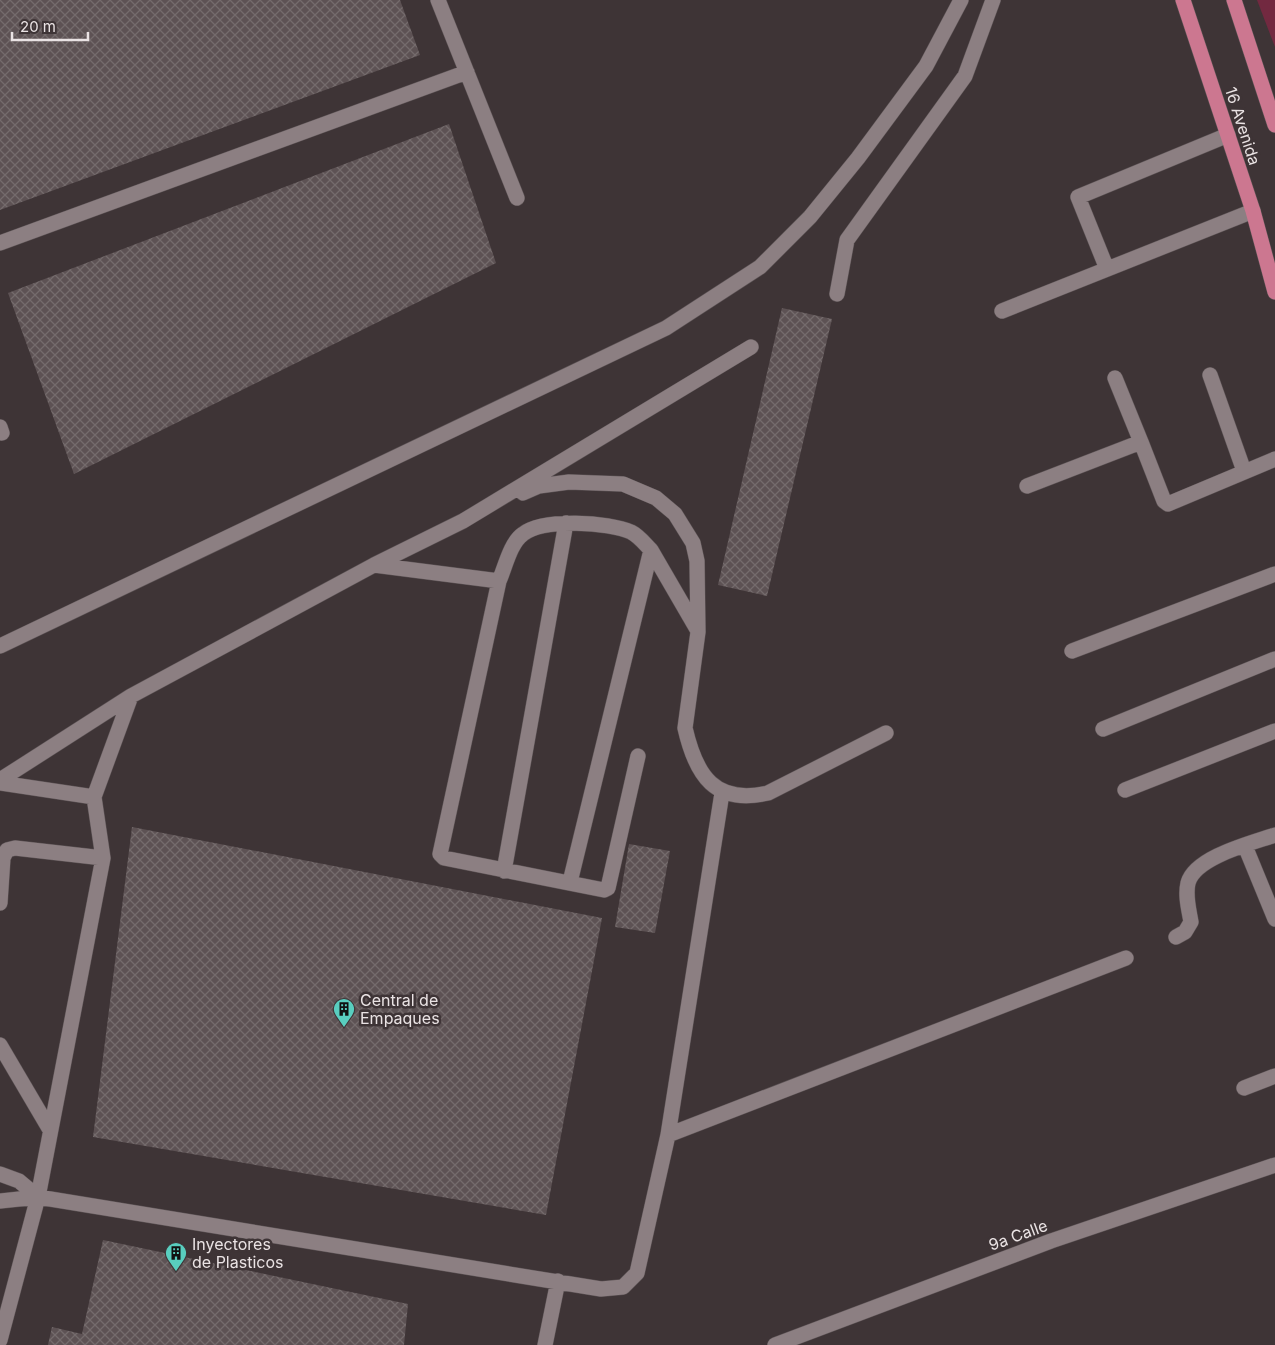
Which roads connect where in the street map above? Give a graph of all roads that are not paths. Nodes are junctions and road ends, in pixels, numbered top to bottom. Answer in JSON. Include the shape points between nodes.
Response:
{"nodes":[{"id":1,"x":438,"y":0,"type":"edge"},
{"id":2,"x":961,"y":0,"type":"edge"},
{"id":3,"x":994,"y":0,"type":"edge"},
{"id":4,"x":1183,"y":0,"type":"edge"},
{"id":5,"x":1234,"y":0,"type":"edge"},
{"id":6,"x":467,"y":72,"type":"junction"},
{"id":7,"x":1275,"y":125,"type":"edge"},
{"id":8,"x":1228,"y":135,"type":"junction"},
{"id":9,"x":517,"y":198,"type":"dead end"},
{"id":10,"x":1253,"y":211,"type":"junction"},
{"id":11,"x":0,"y":243,"type":"edge"},
{"id":12,"x":1108,"y":269,"type":"junction"},
{"id":13,"x":1275,"y":292,"type":"edge"},
{"id":14,"x":837,"y":294,"type":"dead end"},
{"id":15,"x":1002,"y":311,"type":"dead end"},
{"id":16,"x":751,"y":347,"type":"dead end"},
{"id":17,"x":1210,"y":375,"type":"dead end"},
{"id":18,"x":1116,"y":378,"type":"dead end"},
{"id":19,"x":1141,"y":442,"type":"junction"},
{"id":20,"x":1275,"y":459,"type":"edge"},
{"id":21,"x":1244,"y":471,"type":"junction"},
{"id":22,"x":1027,"y":486,"type":"dead end"},
{"id":23,"x":463,"y":521,"type":"junction"},
{"id":24,"x":566,"y":523,"type":"junction"},
{"id":25,"x":651,"y":550,"type":"junction"},
{"id":26,"x":374,"y":565,"type":"junction"},
{"id":27,"x":1275,"y":574,"type":"edge"},
{"id":28,"x":498,"y":581,"type":"junction"},
{"id":29,"x":698,"y":632,"type":"junction"},
{"id":30,"x":0,"y":646,"type":"edge"},
{"id":31,"x":1072,"y":650,"type":"dead end"},
{"id":32,"x":1275,"y":659,"type":"edge"},
{"id":33,"x":131,"y":696,"type":"junction"},
{"id":34,"x":1103,"y":729,"type":"dead end"},
{"id":35,"x":1275,"y":731,"type":"edge"},
{"id":36,"x":886,"y":733,"type":"dead end"},
{"id":37,"x":638,"y":756,"type":"dead end"},
{"id":38,"x":0,"y":782,"type":"edge"},
{"id":39,"x":1125,"y":790,"type":"dead end"},
{"id":40,"x":722,"y":793,"type":"junction"},
{"id":41,"x":94,"y":797,"type":"junction"},
{"id":42,"x":1275,"y":835,"type":"edge"},
{"id":43,"x":1245,"y":846,"type":"junction"},
{"id":44,"x":103,"y":858,"type":"junction"},
{"id":45,"x":504,"y":871,"type":"junction"},
{"id":46,"x":570,"y":882,"type":"junction"},
{"id":47,"x":0,"y":903,"type":"edge"},
{"id":48,"x":1275,"y":919,"type":"edge"},
{"id":49,"x":1176,"y":937,"type":"dead end"},
{"id":50,"x":1126,"y":958,"type":"dead end"},
{"id":51,"x":0,"y":1046,"type":"edge"},
{"id":52,"x":1275,"y":1076,"type":"edge"},
{"id":53,"x":1244,"y":1088,"type":"dead end"},
{"id":54,"x":50,"y":1130,"type":"junction"},
{"id":55,"x":668,"y":1135,"type":"junction"},
{"id":56,"x":1275,"y":1165,"type":"edge"},
{"id":57,"x":0,"y":1174,"type":"edge"},
{"id":58,"x":38,"y":1197,"type":"junction"},
{"id":59,"x":0,"y":1202,"type":"edge"},
{"id":60,"x":558,"y":1281,"type":"junction"},
{"id":61,"x":0,"y":1340,"type":"edge"},
{"id":62,"x":545,"y":1345,"type":"edge"},
{"id":63,"x":775,"y":1345,"type":"edge"}],
"edges":[{"from":1,"to":6,"type":"street"},
{"from":2,"to":30,"type":"street","via":[[926,66],[858,158],[810,217],[760,268],[666,328]]},
{"from":3,"to":14,"type":"street","via":[[965,76],[846,240]]},
{"from":4,"to":8,"type":"main road","name":"16 Avenida"},
{"from":5,"to":7,"type":"main road","name":"16 Avenida"},
{"from":6,"to":9,"type":"street"},
{"from":6,"to":11,"type":"street"},
{"from":8,"to":10,"type":"main road","name":"16 Avenida"},
{"from":8,"to":12,"type":"street","via":[[1078,197]]},
{"from":10,"to":12,"type":"street"},
{"from":10,"to":13,"type":"main road","name":"16 Avenida"},
{"from":12,"to":15,"type":"street"},
{"from":16,"to":23,"type":"street"},
{"from":17,"to":21,"type":"street"},
{"from":18,"to":19,"type":"street"},
{"from":19,"to":21,"type":"street","via":[[1168,504]]},
{"from":19,"to":22,"type":"street"},
{"from":20,"to":21,"type":"street"},
{"from":23,"to":26,"type":"street"},
{"from":23,"to":29,"type":"street","via":[[539,486],[569,482],[623,484],[652,496],[675,514],[694,543]]},
{"from":24,"to":25,"type":"street","via":[[629,531]]},
{"from":24,"to":28,"type":"street","via":[[522,534]]},
{"from":24,"to":45,"type":"street"},
{"from":25,"to":29,"type":"street"},
{"from":25,"to":46,"type":"street"},
{"from":26,"to":28,"type":"street"},
{"from":26,"to":33,"type":"street"},
{"from":27,"to":31,"type":"street"},
{"from":28,"to":45,"type":"street","via":[[440,854],[444,858]]},
{"from":29,"to":40,"type":"street","via":[[685,728],[688,743],[705,776]]},
{"from":32,"to":34,"type":"street"},
{"from":33,"to":38,"type":"street"},
{"from":33,"to":41,"type":"street"},
{"from":35,"to":39,"type":"street"},
{"from":36,"to":40,"type":"street","via":[[768,793],[752,797]]},
{"from":37,"to":46,"type":"street","via":[[608,888],[604,890]]},
{"from":38,"to":41,"type":"street"},
{"from":40,"to":55,"type":"street"},
{"from":41,"to":44,"type":"street"},
{"from":42,"to":43,"type":"street"},
{"from":43,"to":48,"type":"street"},
{"from":43,"to":49,"type":"street","via":[[1196,870],[1189,882],[1187,896],[1191,922],[1185,932]]},
{"from":44,"to":47,"type":"street","via":[[15,848],[7,850],[3,858]]},
{"from":44,"to":54,"type":"street"},
{"from":45,"to":46,"type":"street"},
{"from":50,"to":55,"type":"street"},
{"from":51,"to":54,"type":"street"},
{"from":52,"to":53,"type":"street"},
{"from":54,"to":58,"type":"street"},
{"from":55,"to":60,"type":"street","via":[[637,1273],[623,1287],[601,1290]]},
{"from":56,"to":63,"type":"street","name":"9a Calle","via":[[1051,1241]]},
{"from":57,"to":58,"type":"street","via":[[19,1181]]},
{"from":58,"to":59,"type":"street"},
{"from":58,"to":60,"type":"street"},
{"from":58,"to":61,"type":"street"},
{"from":60,"to":62,"type":"street"}]}
